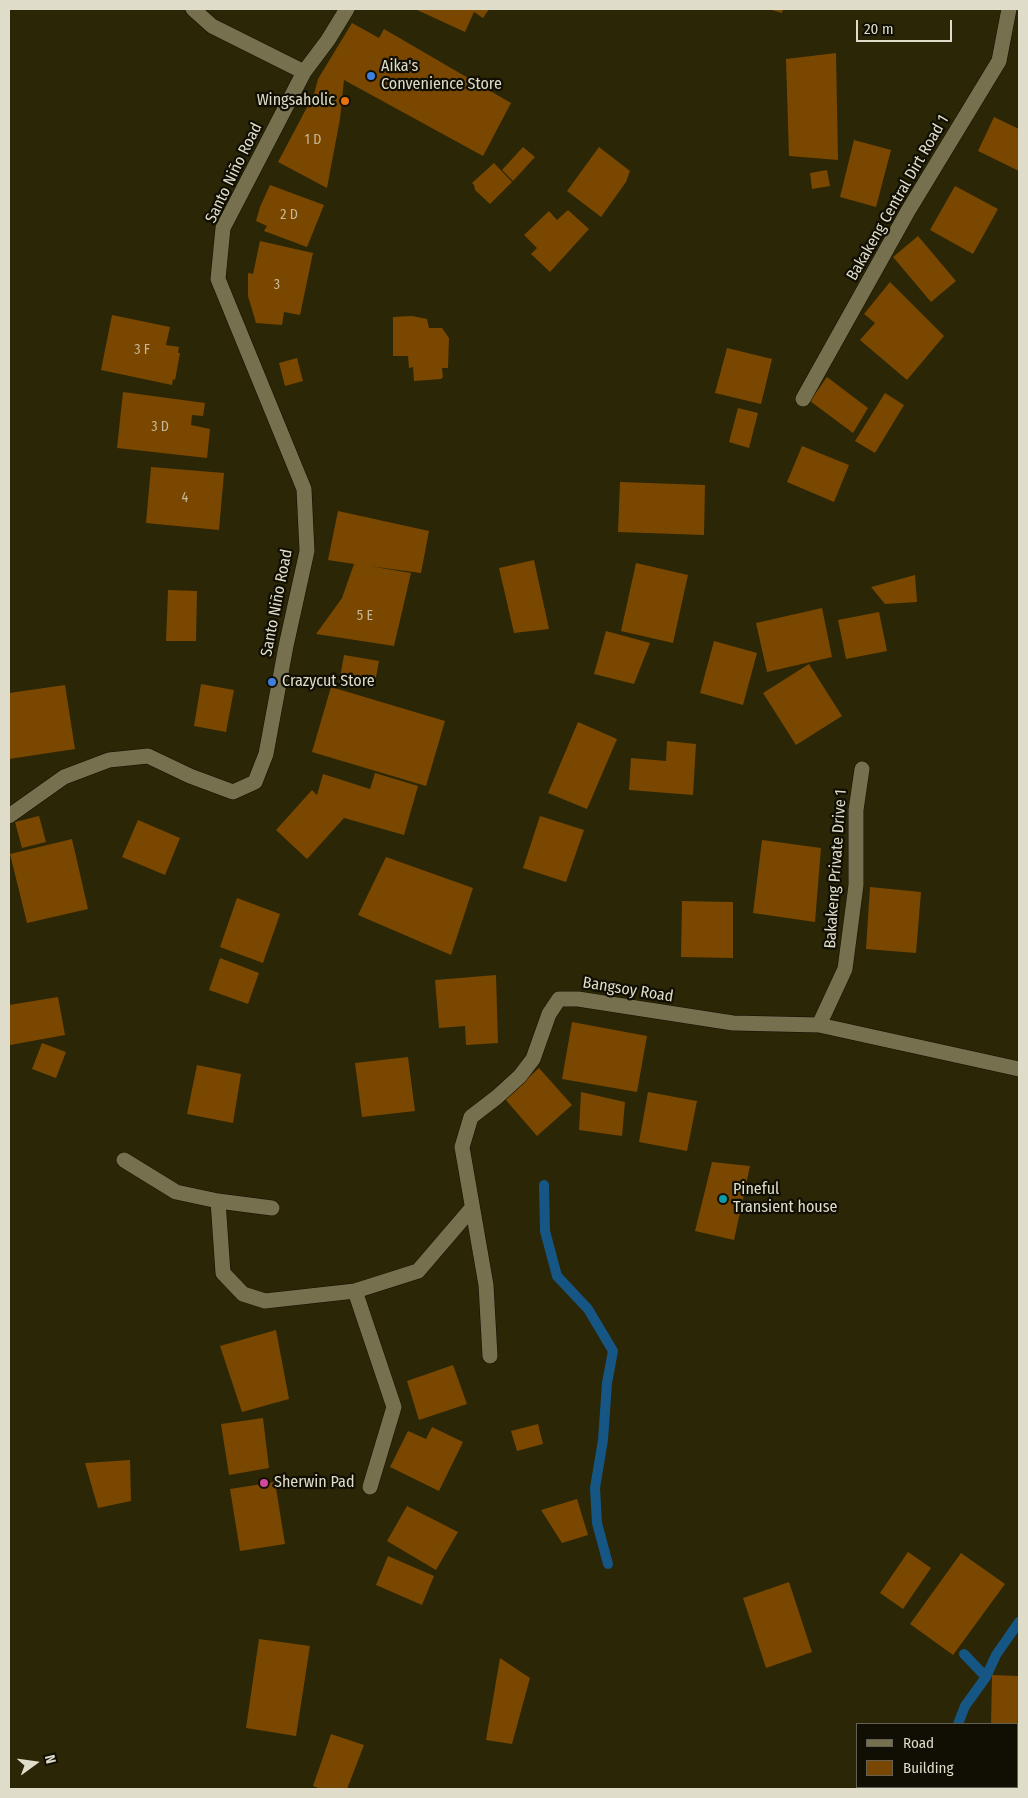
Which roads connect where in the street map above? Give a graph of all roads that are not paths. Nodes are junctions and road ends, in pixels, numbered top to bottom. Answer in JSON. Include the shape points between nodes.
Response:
{"nodes":[{"id":1,"x":193,"y":9,"type":"edge"},
{"id":2,"x":347,"y":9,"type":"edge"},
{"id":3,"x":1009,"y":9,"type":"edge"},
{"id":4,"x":304,"y":72,"type":"junction"},
{"id":5,"x":803,"y":399,"type":"dead end"},
{"id":6,"x":862,"y":769,"type":"dead end"},
{"id":7,"x":9,"y":816,"type":"edge"},
{"id":8,"x":819,"y":1025,"type":"junction"},
{"id":9,"x":1019,"y":1069,"type":"edge"},
{"id":10,"x":124,"y":1160,"type":"dead end"},
{"id":11,"x":218,"y":1201,"type":"junction"},
{"id":12,"x":272,"y":1208,"type":"dead end"},
{"id":13,"x":472,"y":1208,"type":"junction"},
{"id":14,"x":355,"y":1291,"type":"junction"},
{"id":15,"x":490,"y":1356,"type":"dead end"},
{"id":16,"x":370,"y":1487,"type":"dead end"}],
"edges":[{"from":1,"to":4,"type":"street","via":[[212,26]]},
{"from":2,"to":4,"type":"street","name":"Santo Niño Road"},
{"from":3,"to":5,"type":"street","name":"Bakakeng Central Dirt Road 1","via":[[999,61],[908,212]]},
{"from":4,"to":7,"type":"street","name":"Santo Niño Road","via":[[223,228],[218,279],[304,489],[307,551],[266,754],[255,782],[233,792],[148,756],[109,760],[64,777]]},
{"from":6,"to":8,"type":"street","name":"Bakakeng Private Drive 1","via":[[856,810],[856,885],[845,969]]},
{"from":8,"to":9,"type":"street","name":"Bangsoy Road"},
{"from":8,"to":13,"type":"street","name":"Bangsoy Road","via":[[732,1023],[578,999],[559,999],[549,1014],[533,1060],[497,1098],[471,1117],[462,1147]]},
{"from":10,"to":11,"type":"street","via":[[176,1192]]},
{"from":11,"to":12,"type":"street"},
{"from":11,"to":14,"type":"street","via":[[223,1273],[243,1294],[265,1301]]},
{"from":13,"to":14,"type":"street","via":[[418,1271]]},
{"from":13,"to":15,"type":"street","name":"Bangsoy Road","via":[[486,1285]]},
{"from":14,"to":16,"type":"street","via":[[394,1406]]}]}
